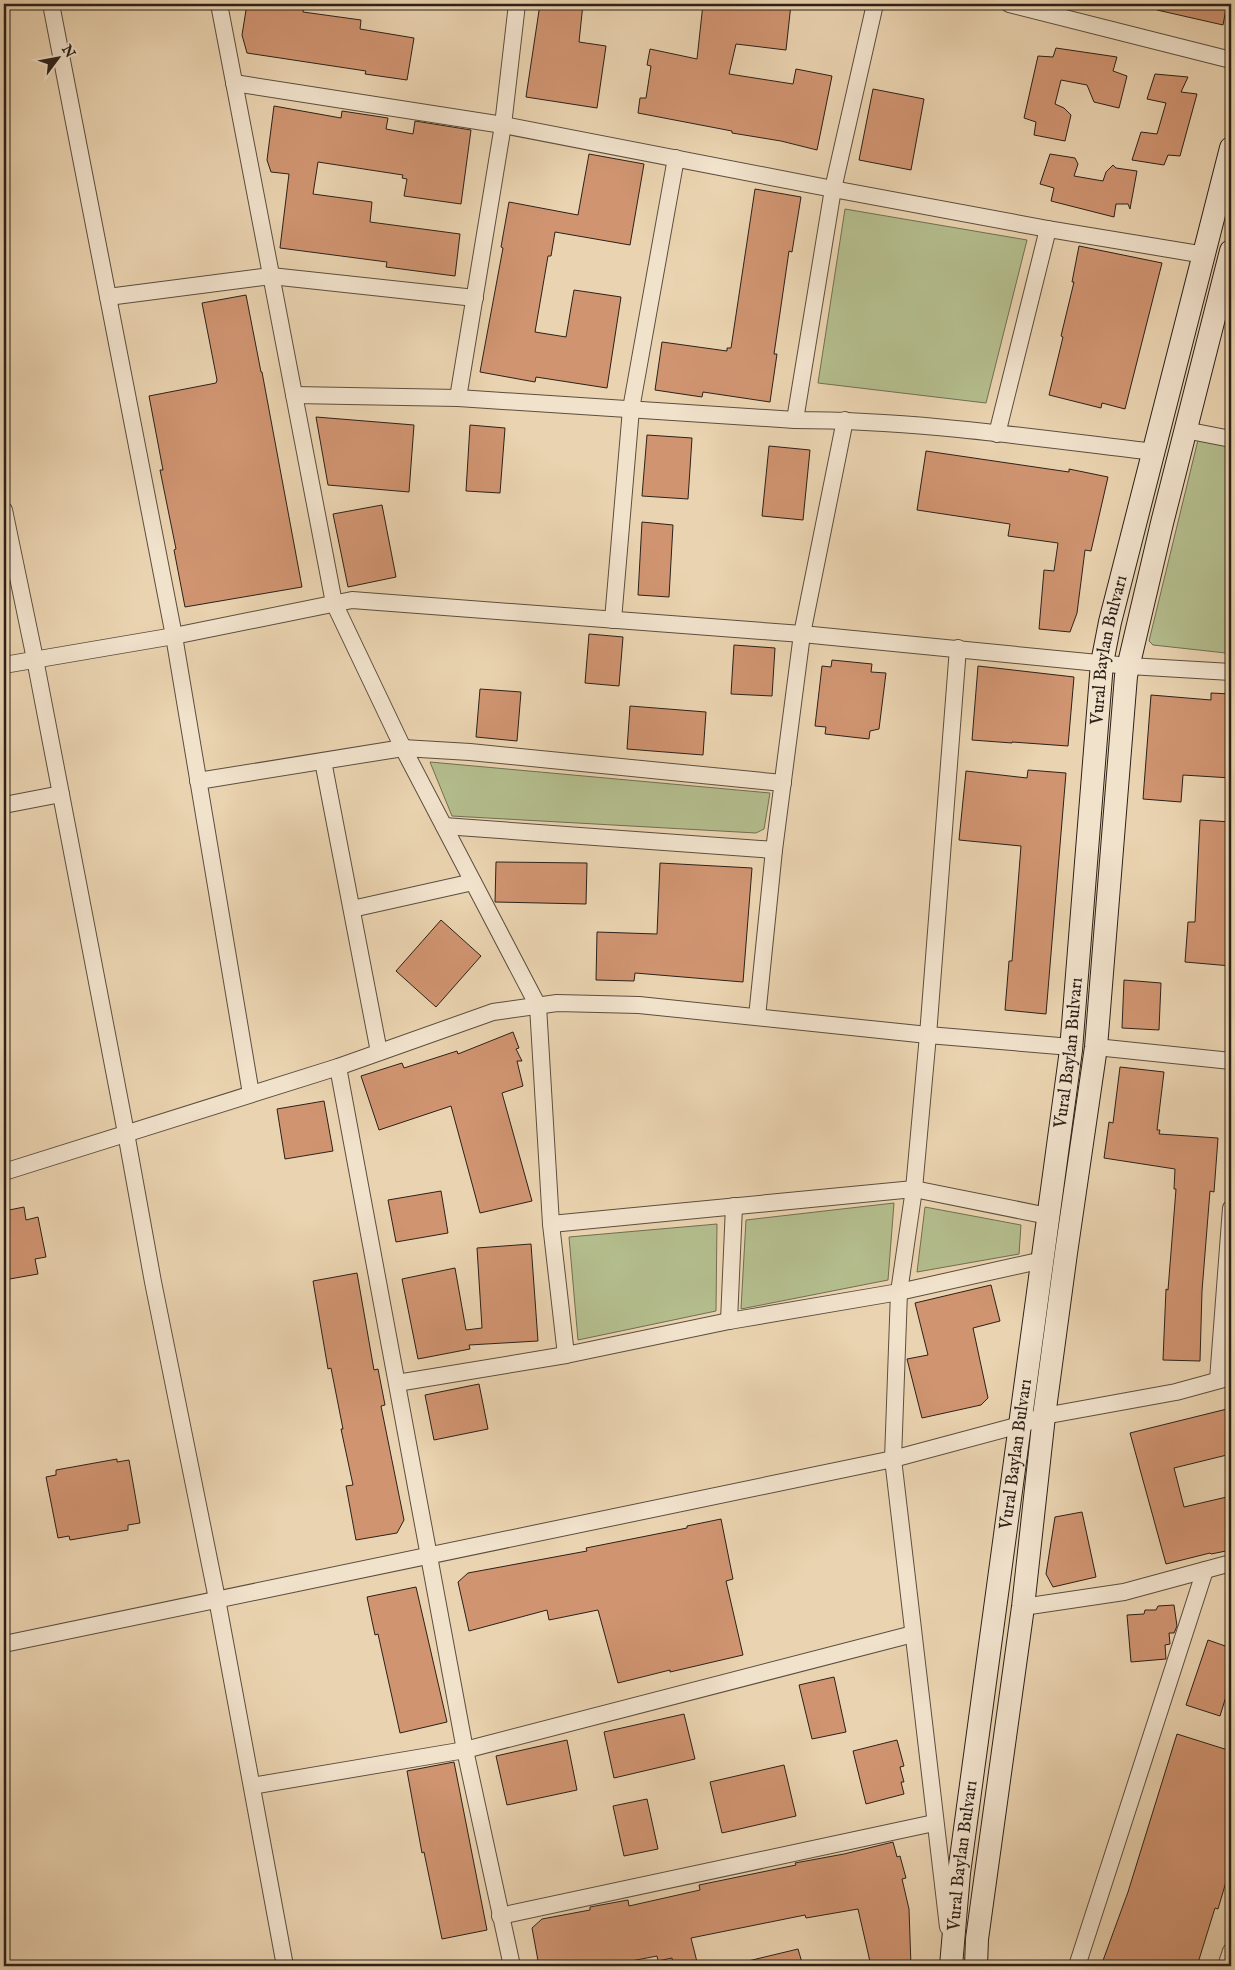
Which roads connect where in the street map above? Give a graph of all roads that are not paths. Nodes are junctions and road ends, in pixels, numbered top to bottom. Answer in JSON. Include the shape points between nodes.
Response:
{"nodes":[{"id":1,"x":51,"y":4,"type":"edge"},
{"id":2,"x":219,"y":4,"type":"edge"},
{"id":3,"x":518,"y":4,"type":"edge"},
{"id":4,"x":875,"y":4,"type":"edge"},
{"id":5,"x":1009,"y":4,"type":"edge"},
{"id":6,"x":1058,"y":9,"type":"edge"},
{"id":7,"x":1231,"y":60,"type":"edge"},
{"id":8,"x":234,"y":83,"type":"junction"},
{"id":9,"x":503,"y":125,"type":"junction"},
{"id":10,"x":1231,"y":148,"type":"edge"},
{"id":11,"x":676,"y":158,"type":"junction"},
{"id":12,"x":833,"y":189,"type":"junction"},
{"id":13,"x":1048,"y":229,"type":"junction"},
{"id":14,"x":1205,"y":255,"type":"junction"},
{"id":15,"x":1231,"y":256,"type":"edge"},
{"id":16,"x":271,"y":276,"type":"junction"},
{"id":17,"x":108,"y":297,"type":"junction"},
{"id":18,"x":475,"y":298,"type":"junction"},
{"id":19,"x":294,"y":395,"type":"junction"},
{"id":20,"x":458,"y":398,"type":"junction"},
{"id":21,"x":631,"y":408,"type":"junction"},
{"id":22,"x":795,"y":420,"type":"junction"},
{"id":23,"x":845,"y":420,"type":"junction"},
{"id":24,"x":1185,"y":430,"type":"junction"},
{"id":25,"x":997,"y":434,"type":"junction"},
{"id":26,"x":1231,"y":439,"type":"edge"},
{"id":27,"x":1154,"y":452,"type":"junction"},
{"id":28,"x":4,"y":510,"type":"edge"},
{"id":29,"x":334,"y":603,"type":"junction"},
{"id":30,"x":613,"y":620,"type":"junction"},
{"id":31,"x":802,"y":634,"type":"junction"},
{"id":32,"x":174,"y":636,"type":"junction"},
{"id":33,"x":958,"y":648,"type":"junction"},
{"id":34,"x":35,"y":659,"type":"junction"},
{"id":35,"x":1102,"y":663,"type":"junction"},
{"id":36,"x":4,"y":665,"type":"edge"},
{"id":37,"x":1129,"y":666,"type":"junction"},
{"id":38,"x":1231,"y":672,"type":"edge"},
{"id":39,"x":403,"y":748,"type":"junction"},
{"id":40,"x":323,"y":761,"type":"junction"},
{"id":41,"x":198,"y":781,"type":"junction"},
{"id":42,"x":783,"y":783,"type":"junction"},
{"id":43,"x":61,"y":794,"type":"junction"},
{"id":44,"x":4,"y":805,"type":"edge"},
{"id":45,"x":444,"y":826,"type":"junction"},
{"id":46,"x":774,"y":850,"type":"junction"},
{"id":47,"x":473,"y":882,"type":"junction"},
{"id":48,"x":352,"y":909,"type":"junction"},
{"id":49,"x":538,"y":1006,"type":"junction"},
{"id":50,"x":757,"y":1017,"type":"junction"},
{"id":51,"x":928,"y":1035,"type":"junction"},
{"id":52,"x":1071,"y":1047,"type":"junction"},
{"id":53,"x":1096,"y":1047,"type":"junction"},
{"id":54,"x":379,"y":1052,"type":"junction"},
{"id":55,"x":1231,"y":1061,"type":"edge"},
{"id":56,"x":338,"y":1067,"type":"junction"},
{"id":57,"x":250,"y":1094,"type":"junction"},
{"id":58,"x":126,"y":1133,"type":"junction"},
{"id":59,"x":4,"y":1172,"type":"edge"},
{"id":60,"x":914,"y":1189,"type":"junction"},
{"id":61,"x":734,"y":1206,"type":"junction"},
{"id":62,"x":1231,"y":1208,"type":"edge"},
{"id":63,"x":1048,"y":1216,"type":"junction"},
{"id":64,"x":550,"y":1224,"type":"junction"},
{"id":65,"x":1042,"y":1260,"type":"junction"},
{"id":66,"x":899,"y":1292,"type":"junction"},
{"id":67,"x":729,"y":1322,"type":"junction"},
{"id":68,"x":566,"y":1355,"type":"junction"},
{"id":69,"x":1225,"y":1379,"type":"edge"},
{"id":70,"x":396,"y":1383,"type":"junction"},
{"id":71,"x":1044,"y":1416,"type":"junction"},
{"id":72,"x":1020,"y":1425,"type":"junction"},
{"id":73,"x":893,"y":1459,"type":"junction"},
{"id":74,"x":429,"y":1556,"type":"junction"},
{"id":75,"x":1231,"y":1563,"type":"edge"},
{"id":76,"x":1205,"y":1570,"type":"junction"},
{"id":77,"x":217,"y":1599,"type":"junction"},
{"id":78,"x":1023,"y":1607,"type":"junction"},
{"id":79,"x":913,"y":1634,"type":"junction"},
{"id":80,"x":4,"y":1644,"type":"edge"},
{"id":81,"x":465,"y":1750,"type":"junction"},
{"id":82,"x":252,"y":1786,"type":"junction"},
{"id":83,"x":934,"y":1823,"type":"junction"},
{"id":84,"x":500,"y":1916,"type":"junction"},
{"id":85,"x":1231,"y":1951,"type":"edge"},
{"id":86,"x":951,"y":1962,"type":"edge"},
{"id":87,"x":285,"y":1966,"type":"edge"},
{"id":88,"x":512,"y":1966,"type":"edge"},
{"id":89,"x":976,"y":1966,"type":"edge"},
{"id":90,"x":1077,"y":1966,"type":"edge"},
{"id":91,"x":1226,"y":1966,"type":"edge"}],
"edges":[{"from":1,"to":17,"type":"street"},
{"from":2,"to":8,"type":"street"},
{"from":3,"to":9,"type":"street"},
{"from":4,"to":12,"type":"street"},
{"from":5,"to":6,"type":"street"},
{"from":6,"to":7,"type":"street"},
{"from":8,"to":9,"type":"street"},
{"from":8,"to":16,"type":"street"},
{"from":9,"to":11,"type":"street"},
{"from":9,"to":18,"type":"street"},
{"from":10,"to":14,"type":"main road","name":"Vural Baylan Bulvarı"},
{"from":11,"to":12,"type":"street"},
{"from":11,"to":21,"type":"street"},
{"from":12,"to":13,"type":"street"},
{"from":12,"to":22,"type":"street"},
{"from":13,"to":14,"type":"street"},
{"from":13,"to":25,"type":"street"},
{"from":14,"to":27,"type":"main road","name":"Vural Baylan Bulvarı"},
{"from":15,"to":24,"type":"main road","name":"Vural Baylan Bulvarı"},
{"from":16,"to":17,"type":"street"},
{"from":16,"to":18,"type":"street"},
{"from":16,"to":19,"type":"street"},
{"from":17,"to":32,"type":"street"},
{"from":18,"to":20,"type":"street"},
{"from":19,"to":20,"type":"street"},
{"from":19,"to":29,"type":"street"},
{"from":20,"to":21,"type":"street"},
{"from":21,"to":22,"type":"street"},
{"from":21,"to":30,"type":"street"},
{"from":22,"to":23,"type":"street"},
{"from":23,"to":25,"type":"street"},
{"from":23,"to":31,"type":"street"},
{"from":24,"to":26,"type":"street"},
{"from":24,"to":37,"type":"main road","name":"Vural Baylan Bulvarı"},
{"from":25,"to":27,"type":"street"},
{"from":27,"to":35,"type":"main road","name":"Vural Baylan Bulvarı"},
{"from":28,"to":34,"type":"street"},
{"from":29,"to":30,"type":"street","via":[[352,600]]},
{"from":29,"to":32,"type":"street"},
{"from":29,"to":39,"type":"street"},
{"from":30,"to":31,"type":"street"},
{"from":31,"to":33,"type":"street"},
{"from":31,"to":42,"type":"street"},
{"from":32,"to":34,"type":"street"},
{"from":32,"to":41,"type":"street"},
{"from":33,"to":35,"type":"street"},
{"from":33,"to":51,"type":"street"},
{"from":34,"to":36,"type":"street"},
{"from":34,"to":43,"type":"street"},
{"from":35,"to":37,"type":"street"},
{"from":35,"to":52,"type":"main road","name":"Vural Baylan Bulvarı"},
{"from":37,"to":38,"type":"street"},
{"from":37,"to":53,"type":"main road","name":"Vural Baylan Bulvarı"},
{"from":39,"to":40,"type":"street"},
{"from":39,"to":42,"type":"street"},
{"from":39,"to":45,"type":"street"},
{"from":40,"to":41,"type":"street"},
{"from":40,"to":48,"type":"street"},
{"from":41,"to":57,"type":"street"},
{"from":42,"to":46,"type":"street"},
{"from":43,"to":44,"type":"street"},
{"from":43,"to":58,"type":"street"},
{"from":45,"to":46,"type":"street"},
{"from":45,"to":47,"type":"street"},
{"from":46,"to":50,"type":"street"},
{"from":47,"to":48,"type":"street"},
{"from":47,"to":49,"type":"street"},
{"from":48,"to":54,"type":"street"},
{"from":49,"to":50,"type":"street","via":[[557,1003],[640,1005]]},
{"from":49,"to":54,"type":"street","via":[[493,1012]]},
{"from":49,"to":64,"type":"street"},
{"from":50,"to":51,"type":"street"},
{"from":51,"to":52,"type":"street"},
{"from":51,"to":60,"type":"street"},
{"from":52,"to":63,"type":"main road","name":"Vural Baylan Bulvarı"},
{"from":53,"to":55,"type":"street"},
{"from":53,"to":71,"type":"main road","name":"Vural Baylan Bulvarı"},
{"from":54,"to":56,"type":"street"},
{"from":56,"to":57,"type":"street"},
{"from":56,"to":70,"type":"street"},
{"from":57,"to":58,"type":"street"},
{"from":58,"to":59,"type":"street"},
{"from":58,"to":77,"type":"street"},
{"from":60,"to":61,"type":"street"},
{"from":60,"to":63,"type":"street"},
{"from":60,"to":66,"type":"street"},
{"from":61,"to":64,"type":"street"},
{"from":61,"to":67,"type":"street"},
{"from":62,"to":69,"type":"street"},
{"from":63,"to":65,"type":"main road","name":"Vural Baylan Bulvarı"},
{"from":64,"to":68,"type":"street"},
{"from":65,"to":66,"type":"street"},
{"from":65,"to":72,"type":"main road","name":"Vural Baylan Bulvarı"},
{"from":66,"to":67,"type":"street"},
{"from":66,"to":73,"type":"street"},
{"from":67,"to":68,"type":"street"},
{"from":68,"to":70,"type":"street"},
{"from":69,"to":71,"type":"street","via":[[1176,1392]]},
{"from":70,"to":74,"type":"street"},
{"from":71,"to":72,"type":"street"},
{"from":71,"to":78,"type":"main road","name":"Vural Baylan Bulvarı"},
{"from":72,"to":73,"type":"street"},
{"from":72,"to":86,"type":"main road","name":"Vural Baylan Bulvarı","via":[[959,1873]]},
{"from":73,"to":74,"type":"street"},
{"from":73,"to":79,"type":"street"},
{"from":74,"to":77,"type":"street"},
{"from":74,"to":81,"type":"street"},
{"from":75,"to":76,"type":"street"},
{"from":76,"to":78,"type":"street","via":[[1124,1592]]},
{"from":76,"to":90,"type":"street"},
{"from":77,"to":80,"type":"street"},
{"from":77,"to":82,"type":"street"},
{"from":78,"to":89,"type":"main road","name":"Vural Baylan Bulvarı","via":[[976,1939]]},
{"from":79,"to":81,"type":"street"},
{"from":79,"to":83,"type":"street"},
{"from":81,"to":82,"type":"street"},
{"from":81,"to":84,"type":"street"},
{"from":82,"to":87,"type":"street"},
{"from":83,"to":84,"type":"street"},
{"from":83,"to":86,"type":"street"},
{"from":84,"to":88,"type":"street"},
{"from":85,"to":91,"type":"street"}]}
